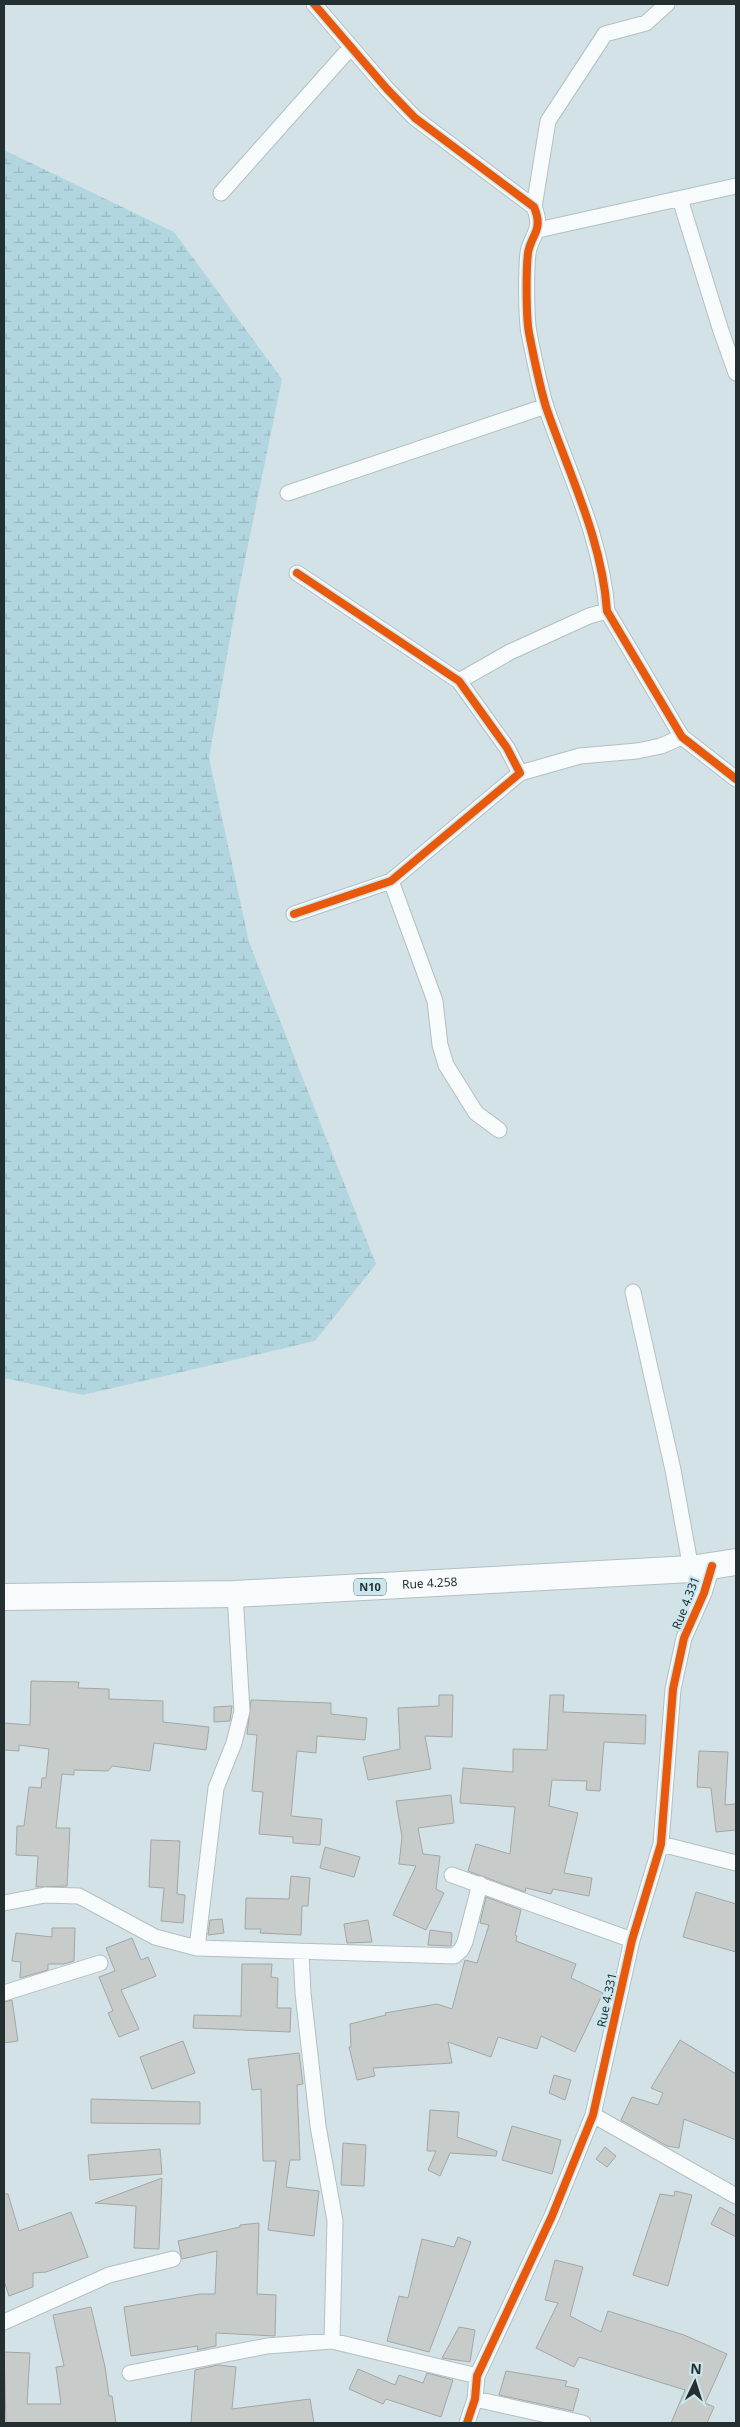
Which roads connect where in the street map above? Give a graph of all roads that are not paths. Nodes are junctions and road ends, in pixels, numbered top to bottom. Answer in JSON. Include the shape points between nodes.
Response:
{"nodes":[{"id":1,"x":314,"y":4,"type":"edge"},
{"id":2,"x":666,"y":4,"type":"edge"},
{"id":3,"x":351,"y":47,"type":"junction"},
{"id":4,"x":736,"y":186,"type":"edge"},
{"id":5,"x":222,"y":193,"type":"dead end"},
{"id":6,"x":680,"y":199,"type":"junction"},
{"id":7,"x":534,"y":207,"type":"junction"},
{"id":8,"x":538,"y":230,"type":"junction"},
{"id":9,"x":736,"y":374,"type":"edge"},
{"id":10,"x":546,"y":406,"type":"junction"},
{"id":11,"x":288,"y":493,"type":"dead end"},
{"id":12,"x":297,"y":573,"type":"dead end"},
{"id":13,"x":607,"y":611,"type":"junction"},
{"id":14,"x":459,"y":681,"type":"junction"},
{"id":15,"x":682,"y":737,"type":"junction"},
{"id":16,"x":520,"y":773,"type":"junction"},
{"id":17,"x":736,"y":779,"type":"edge"},
{"id":18,"x":391,"y":880,"type":"junction"},
{"id":19,"x":294,"y":914,"type":"dead end"},
{"id":20,"x":499,"y":1130,"type":"dead end"},
{"id":21,"x":633,"y":1292,"type":"dead end"},
{"id":22,"x":713,"y":1565,"type":"edge"},
{"id":23,"x":235,"y":1594,"type":"junction"},
{"id":24,"x":4,"y":1597,"type":"edge"},
{"id":25,"x":661,"y":1844,"type":"junction"},
{"id":26,"x":736,"y":1863,"type":"edge"},
{"id":27,"x":452,"y":1875,"type":"dead end"},
{"id":28,"x":480,"y":1884,"type":"junction"},
{"id":29,"x":4,"y":1903,"type":"edge"},
{"id":30,"x":632,"y":1940,"type":"junction"},
{"id":31,"x":197,"y":1948,"type":"junction"},
{"id":32,"x":301,"y":1952,"type":"junction"},
{"id":33,"x":100,"y":1963,"type":"dead end"},
{"id":34,"x":4,"y":1993,"type":"edge"},
{"id":35,"x":593,"y":2115,"type":"junction"},
{"id":36,"x":736,"y":2196,"type":"edge"},
{"id":37,"x":173,"y":2259,"type":"dead end"},
{"id":38,"x":4,"y":2322,"type":"edge"},
{"id":39,"x":332,"y":2341,"type":"junction"},
{"id":40,"x":130,"y":2373,"type":"dead end"},
{"id":41,"x":477,"y":2376,"type":"junction"},
{"id":42,"x":475,"y":2399,"type":"junction"},
{"id":43,"x":467,"y":2423,"type":"edge"},
{"id":44,"x":583,"y":2423,"type":"edge"}],
"edges":[{"from":1,"to":3,"type":"street"},
{"from":2,"to":7,"type":"street","via":[[646,23],[605,34],[548,121]]},
{"from":3,"to":5,"type":"street"},
{"from":3,"to":7,"type":"street","via":[[415,118]]},
{"from":4,"to":6,"type":"street"},
{"from":6,"to":8,"type":"street"},
{"from":6,"to":9,"type":"street"},
{"from":7,"to":8,"type":"street"},
{"from":8,"to":10,"type":"street","via":[[528,252],[529,331]]},
{"from":10,"to":11,"type":"street"},
{"from":10,"to":13,"type":"street","via":[[589,523]]},
{"from":12,"to":14,"type":"street"},
{"from":13,"to":14,"type":"street","via":[[510,652]]},
{"from":13,"to":15,"type":"street"},
{"from":14,"to":16,"type":"street","via":[[507,748]]},
{"from":15,"to":16,"type":"street","via":[[661,746],[580,756]]},
{"from":15,"to":17,"type":"street"},
{"from":16,"to":18,"type":"street"},
{"from":18,"to":19,"type":"street"},
{"from":18,"to":20,"type":"street","via":[[435,1001],[440,1045],[446,1065],[476,1113]]},
{"from":21,"to":22,"type":"street","via":[[674,1470]]},
{"from":22,"to":23,"type":"highway","name":"Rue 4.258","number":"N10"},
{"from":22,"to":25,"type":"street","name":"Rue 4.331","via":[[684,1638],[673,1689]]},
{"from":23,"to":24,"type":"highway","name":"Rue 4.258","number":"N10"},
{"from":23,"to":31,"type":"street","via":[[242,1711],[234,1743],[216,1788]]},
{"from":25,"to":26,"type":"street"},
{"from":25,"to":30,"type":"street","name":"Rue 4.331"},
{"from":27,"to":28,"type":"street"},
{"from":28,"to":30,"type":"street"},
{"from":28,"to":32,"type":"street","via":[[465,1942],[454,1956]]},
{"from":29,"to":31,"type":"street","via":[[45,1895],[79,1896],[155,1937]]},
{"from":30,"to":35,"type":"street","name":"Rue 4.331"},
{"from":31,"to":32,"type":"street"},
{"from":32,"to":39,"type":"street","via":[[317,2117],[336,2221]]},
{"from":33,"to":34,"type":"street"},
{"from":35,"to":36,"type":"street"},
{"from":35,"to":41,"type":"street","name":"Rue 4.331","via":[[552,2216]]},
{"from":37,"to":38,"type":"street","via":[[109,2275]]},
{"from":39,"to":40,"type":"street","via":[[267,2346]]},
{"from":39,"to":41,"type":"street"},
{"from":41,"to":42,"type":"street","name":"Rue 4.331"},
{"from":42,"to":43,"type":"street","name":"Rue 4.331"},
{"from":42,"to":44,"type":"street"}]}
